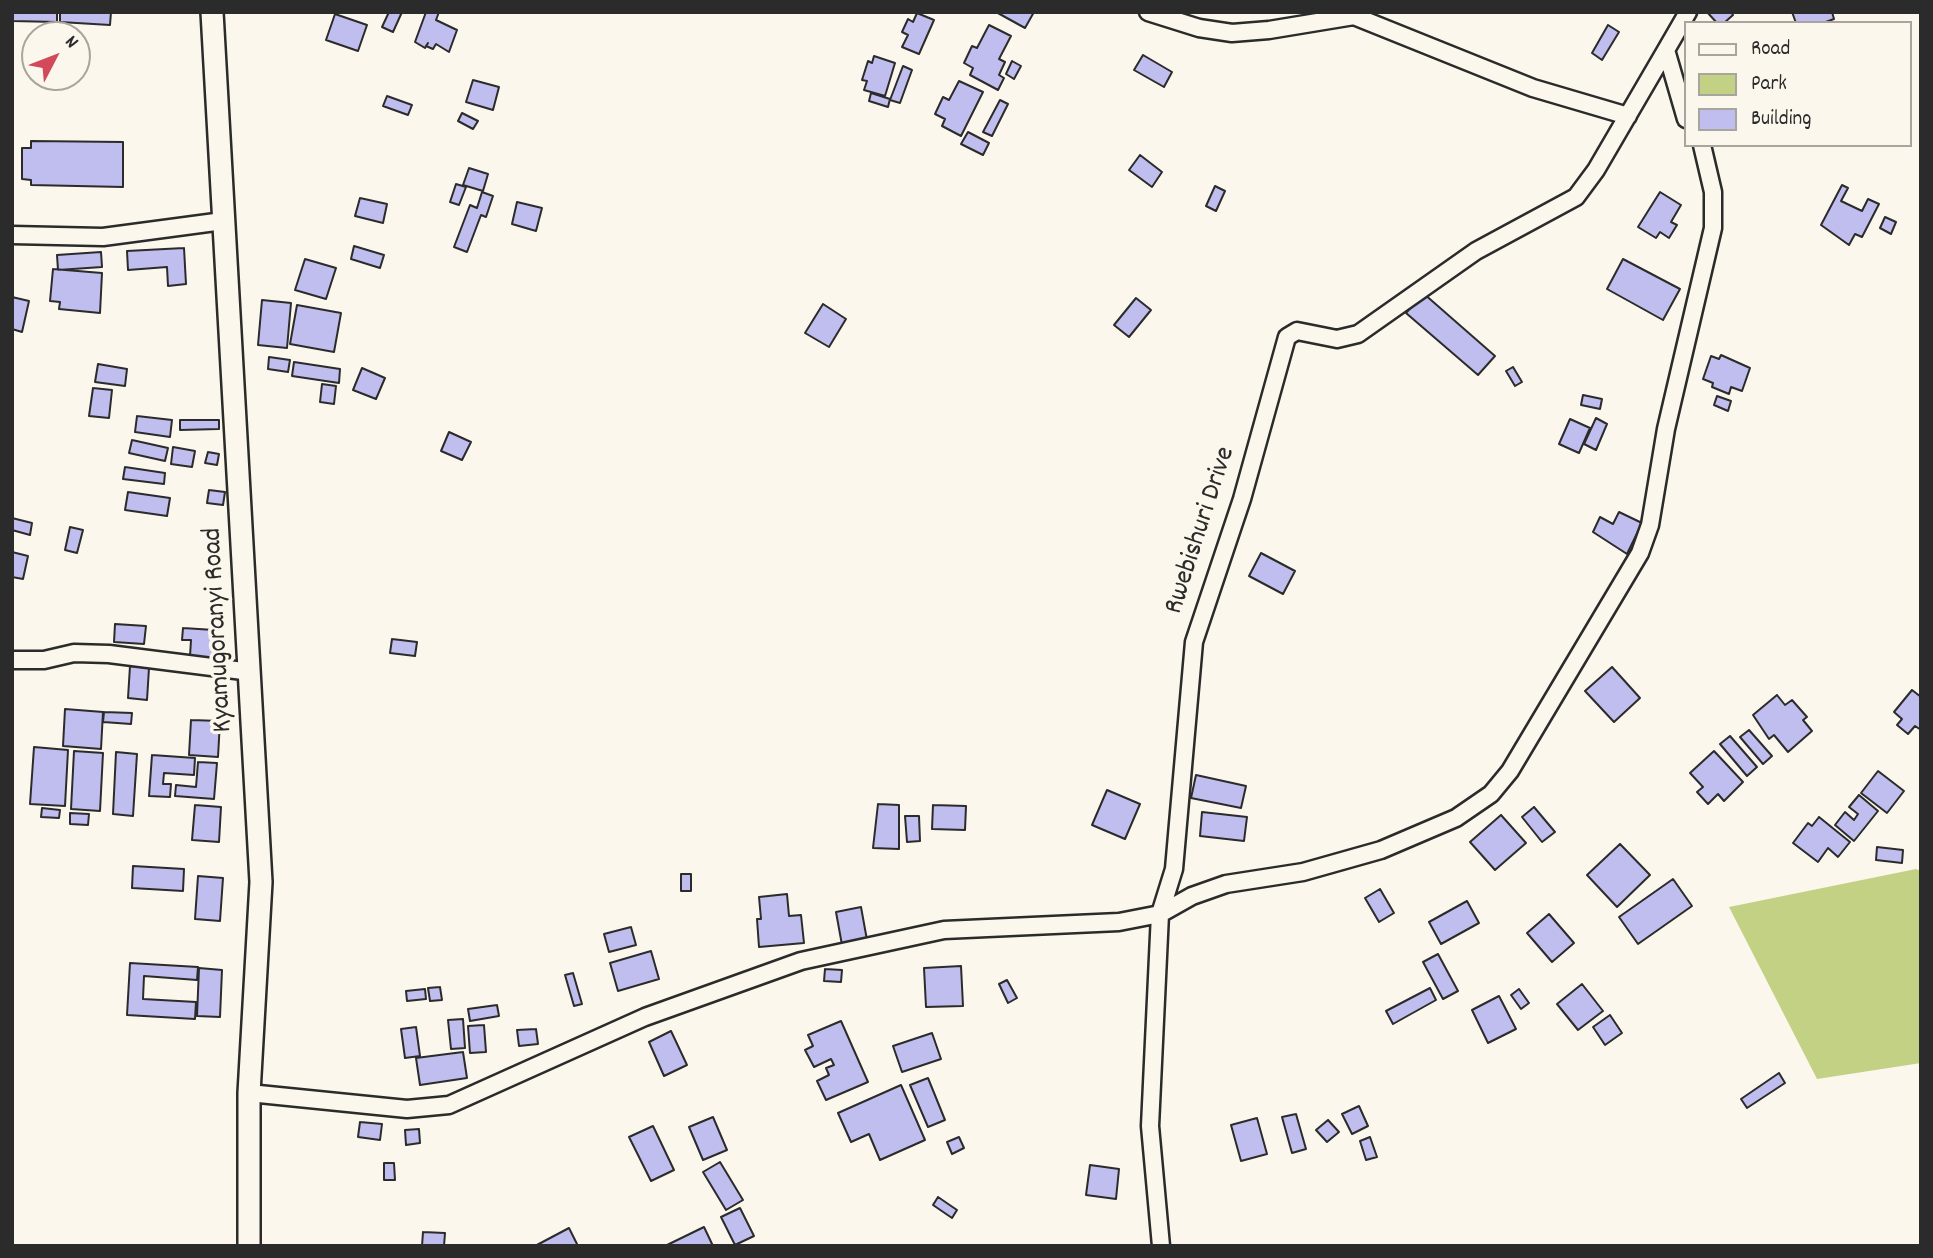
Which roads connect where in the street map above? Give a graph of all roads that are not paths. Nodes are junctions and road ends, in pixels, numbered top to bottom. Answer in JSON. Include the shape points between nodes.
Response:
{"nodes":[{"id":1,"x":212,"y":12,"type":"edge"},
{"id":2,"x":1148,"y":12,"type":"edge"},
{"id":3,"x":1688,"y":12,"type":"edge"},
{"id":4,"x":1667,"y":50,"type":"junction"},
{"id":5,"x":1628,"y":116,"type":"junction"},
{"id":6,"x":1685,"y":116,"type":"edge"},
{"id":7,"x":1702,"y":147,"type":"edge"},
{"id":8,"x":223,"y":221,"type":"junction"},
{"id":9,"x":12,"y":235,"type":"edge"},
{"id":10,"x":12,"y":660,"type":"edge"},
{"id":11,"x":251,"y":672,"type":"junction"},
{"id":12,"x":1160,"y":914,"type":"junction"},
{"id":13,"x":248,"y":1093,"type":"junction"},
{"id":14,"x":249,"y":1246,"type":"edge"},
{"id":15,"x":1161,"y":1246,"type":"edge"}],
"edges":[{"from":1,"to":8,"type":"street","name":"Kyamugoranyi Road"},
{"from":2,"to":5,"type":"street","via":[[1232,33],[1354,16],[1533,88]]},
{"from":3,"to":4,"type":"street","name":"Rwebishuri Drive"},
{"from":4,"to":5,"type":"street","name":"Rwebishuri Drive"},
{"from":4,"to":6,"type":"street"},
{"from":5,"to":12,"type":"street","name":"Rwebishuri Drive","via":[[1585,186],[1556,210],[1476,251],[1358,334],[1330,339],[1297,331],[1287,337],[1242,499],[1194,642],[1174,869]]},
{"from":7,"to":12,"type":"street","via":[[1713,192],[1713,229],[1666,429],[1650,525],[1640,553],[1510,771],[1456,818],[1381,850],[1303,872],[1226,884]]},
{"from":8,"to":9,"type":"street","via":[[103,237]]},
{"from":8,"to":11,"type":"street","name":"Kyamugoranyi Road"},
{"from":10,"to":11,"type":"street","via":[[109,654]]},
{"from":11,"to":13,"type":"street","name":"Kyamugoranyi Road","via":[[261,882]]},
{"from":12,"to":13,"type":"street","via":[[1119,922],[944,930],[801,961],[645,1017],[449,1105],[407,1109]]},
{"from":12,"to":15,"type":"street","name":"Rwebishuri Drive","via":[[1150,1126]]},
{"from":13,"to":14,"type":"street","name":"Kyamugoranyi Road"}]}
